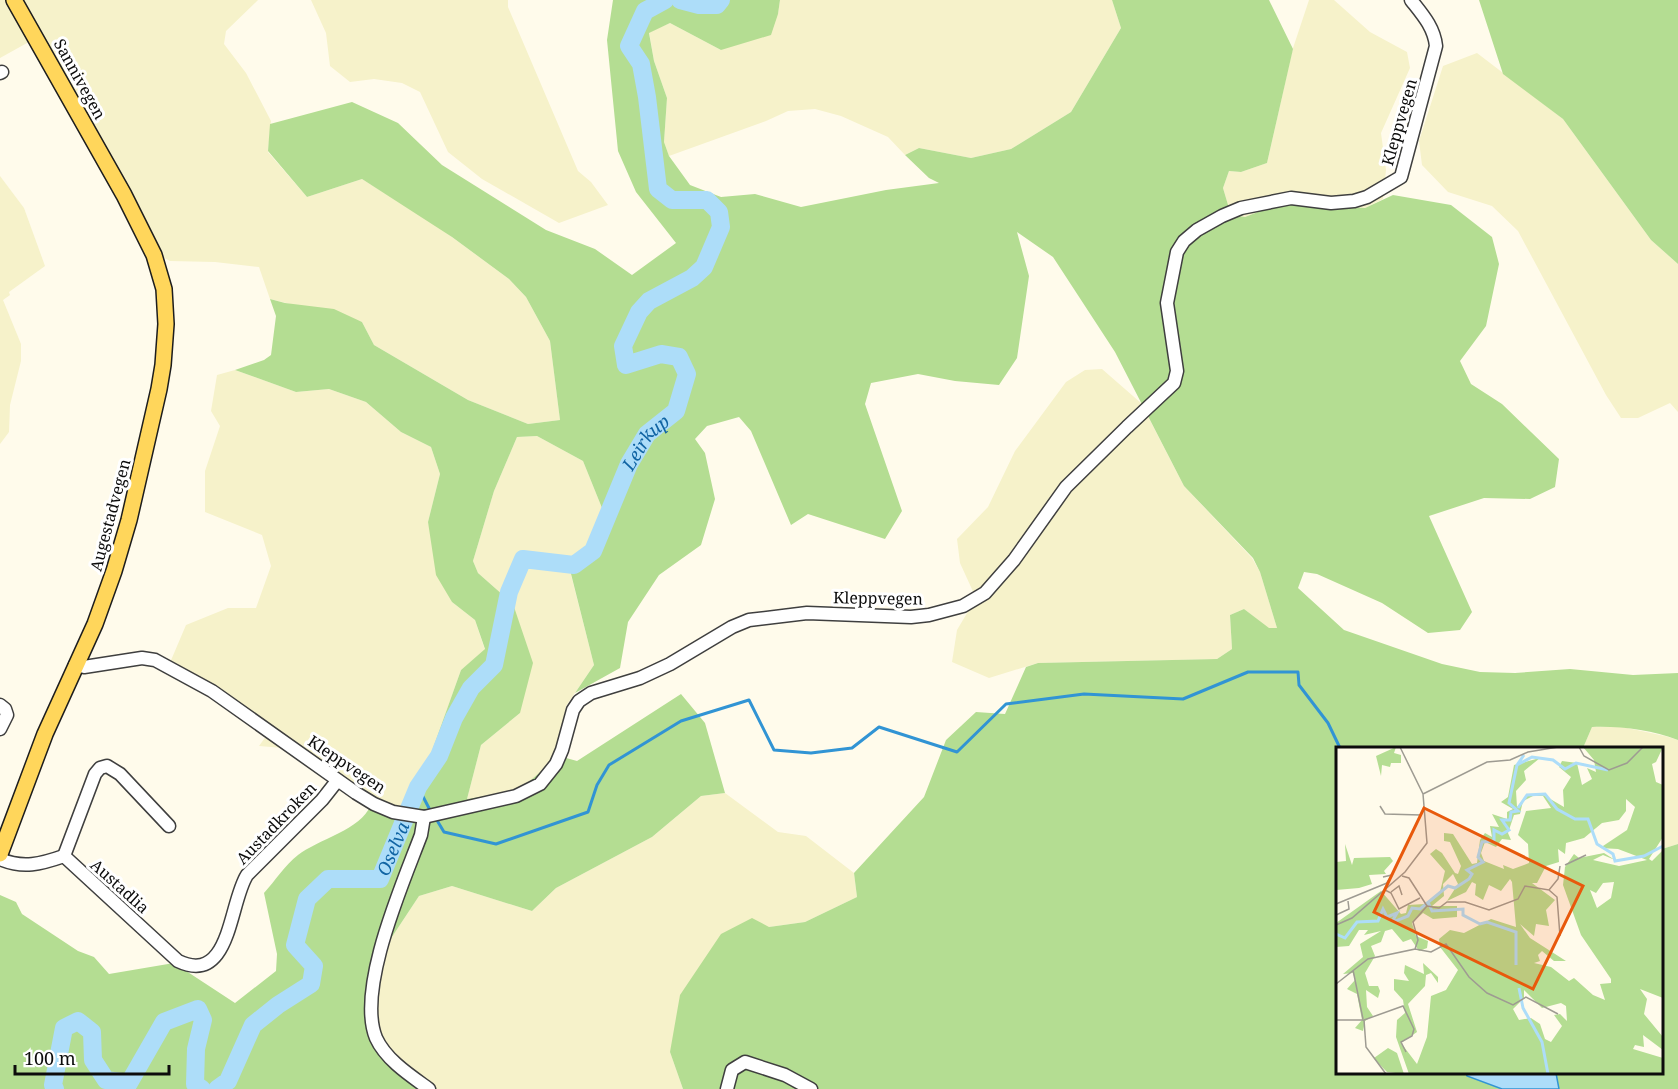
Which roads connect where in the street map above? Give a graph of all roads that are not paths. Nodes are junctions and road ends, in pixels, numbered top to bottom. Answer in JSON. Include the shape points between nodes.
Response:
{"nodes":[{"id":1,"x":14,"y":0,"type":"edge"},
{"id":2,"x":1411,"y":0,"type":"edge"},
{"id":3,"x":114,"y":177,"type":"joint"},
{"id":4,"x":75,"y":665,"type":"junction"},
{"id":5,"x":0,"y":705,"type":"edge"},
{"id":6,"x":0,"y":729,"type":"edge"},
{"id":7,"x":337,"y":781,"type":"junction"},
{"id":8,"x":424,"y":817,"type":"junction"},
{"id":9,"x":169,"y":826,"type":"dead end"},
{"id":10,"x":0,"y":854,"type":"edge"},
{"id":11,"x":64,"y":856,"type":"junction"},
{"id":12,"x":0,"y":859,"type":"edge"},
{"id":13,"x":156,"y":940,"type":"joint"},
{"id":14,"x":429,"y":1089,"type":"edge"},
{"id":15,"x":727,"y":1089,"type":"edge"},
{"id":16,"x":811,"y":1089,"type":"edge"}],
"edges":[{"from":1,"to":3,"type":"main road","name":"Sannivegen"},
{"from":2,"to":8,"type":"street","name":"Kleppvegen","via":[[1431,28],[1436,45],[1401,177],[1354,201],[1331,203],[1290,198],[1241,208],[1197,230],[1184,241],[1177,252],[1167,303],[1177,371],[1174,383],[1066,487],[1014,560],[985,593],[963,606],[928,615],[807,613],[749,620],[670,664],[579,701],[556,764],[540,784],[516,796]]},
{"from":3,"to":4,"type":"main road","name":"Augestadvegen","via":[[158,264],[164,289],[165,344],[129,520],[106,595]]},
{"from":4,"to":7,"type":"street","name":"Kleppvegen","via":[[155,660],[212,691]]},
{"from":4,"to":10,"type":"main road","name":"Augestadvegen"},
{"from":5,"to":6,"type":"street","via":[[7,715]]},
{"from":7,"to":8,"type":"street","name":"Kleppvegen","via":[[393,812]]},
{"from":7,"to":13,"type":"street","name":"Austadkroken","via":[[247,875],[224,945],[213,960],[199,965],[184,964]]},
{"from":8,"to":14,"type":"street","via":[[384,940],[371,1006],[376,1038],[384,1050]]},
{"from":9,"to":11,"type":"street","via":[[120,774],[107,766],[95,774]]},
{"from":11,"to":12,"type":"street","via":[[30,866]]},
{"from":11,"to":13,"type":"street","name":"Austadlia"},
{"from":15,"to":16,"type":"street","via":[[732,1070],[745,1062],[785,1075]]}]}
